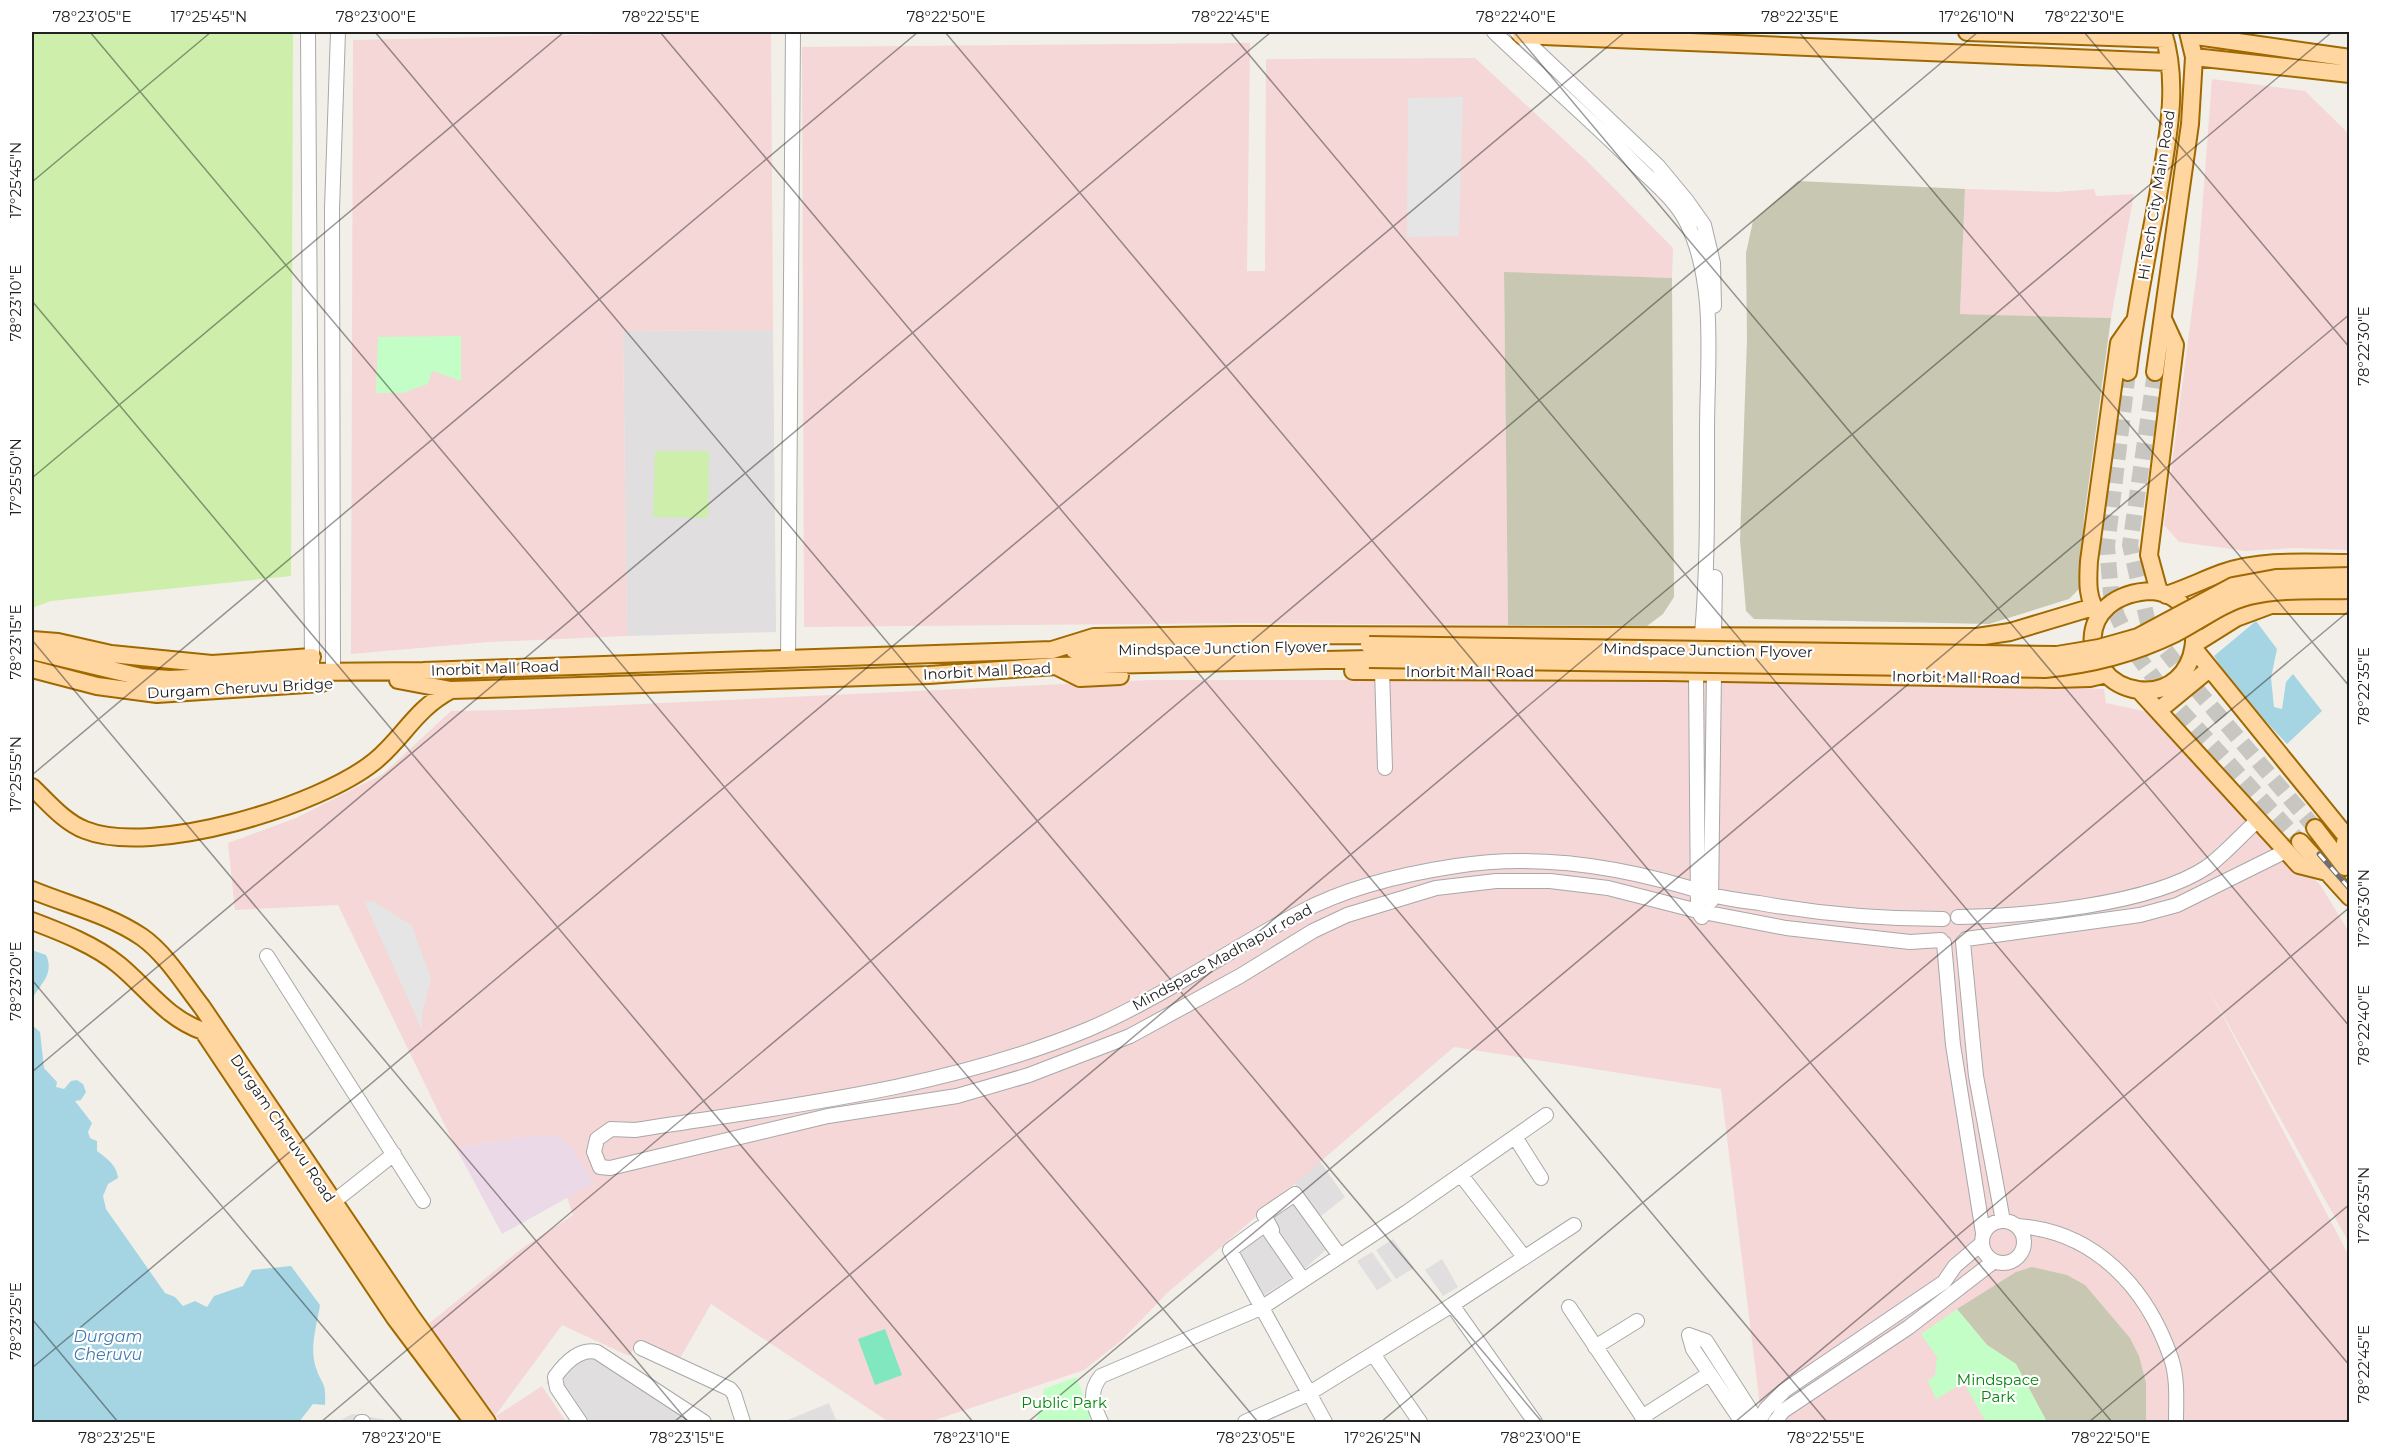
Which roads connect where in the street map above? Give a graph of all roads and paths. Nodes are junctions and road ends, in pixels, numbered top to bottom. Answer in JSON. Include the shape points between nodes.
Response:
{"nodes":[{"id":1,"x":308,"y":32,"type":"edge"},
{"id":2,"x":338,"y":32,"type":"edge"},
{"id":3,"x":793,"y":32,"type":"edge"},
{"id":4,"x":1494,"y":32,"type":"edge"},
{"id":5,"x":1967,"y":32,"type":"edge"},
{"id":6,"x":1519,"y":33,"type":"edge"},
{"id":7,"x":2188,"y":33,"type":"edge"},
{"id":8,"x":1638,"y":35,"type":"edge"},
{"id":9,"x":2164,"y":35,"type":"edge"},
{"id":10,"x":2257,"y":45,"type":"junction"},
{"id":11,"x":2194,"y":57,"type":"junction"},
{"id":12,"x":2349,"y":57,"type":"edge"},
{"id":13,"x":2168,"y":62,"type":"junction"},
{"id":14,"x":2257,"y":64,"type":"junction"},
{"id":15,"x":2349,"y":74,"type":"edge"},
{"id":16,"x":1627,"y":147,"type":"junction"},
{"id":17,"x":2164,"y":321,"type":"junction"},
{"id":18,"x":2134,"y":322,"type":"junction"},
{"id":19,"x":2128,"y":372,"type":"tunnel mouth"},
{"id":20,"x":2155,"y":372,"type":"tunnel mouth"},
{"id":21,"x":2349,"y":563,"type":"edge"},
{"id":22,"x":2349,"y":576,"type":"edge"},
{"id":23,"x":2349,"y":590,"type":"edge"},
{"id":24,"x":2163,"y":594,"type":"junction"},
{"id":25,"x":2349,"y":604,"type":"edge"},
{"id":26,"x":2099,"y":609,"type":"junction"},
{"id":27,"x":1708,"y":634,"type":"junction"},
{"id":28,"x":1472,"y":637,"type":"junction"},
{"id":29,"x":1881,"y":637,"type":"junction"},
{"id":30,"x":32,"y":639,"type":"edge"},
{"id":31,"x":2196,"y":646,"type":"junction"},
{"id":32,"x":32,"y":651,"type":"edge"},
{"id":33,"x":1054,"y":658,"type":"junction"},
{"id":34,"x":1374,"y":658,"type":"junction"},
{"id":35,"x":788,"y":659,"type":"junction"},
{"id":36,"x":312,"y":664,"type":"junction"},
{"id":37,"x":32,"y":669,"type":"edge"},
{"id":38,"x":2209,"y":669,"type":"junction"},
{"id":39,"x":333,"y":671,"type":"junction"},
{"id":40,"x":367,"y":671,"type":"joint"},
{"id":41,"x":1471,"y":671,"type":"junction"},
{"id":42,"x":1696,"y":672,"type":"junction"},
{"id":43,"x":1714,"y":672,"type":"junction"},
{"id":44,"x":2107,"y":674,"type":"junction"},
{"id":45,"x":1879,"y":676,"type":"junction"},
{"id":46,"x":451,"y":690,"type":"junction"},
{"id":47,"x":2139,"y":690,"type":"junction"},
{"id":48,"x":2158,"y":711,"type":"junction"},
{"id":49,"x":1385,"y":768,"type":"dead end"},
{"id":50,"x":32,"y":787,"type":"edge"},
{"id":51,"x":2258,"y":820,"type":"junction"},
{"id":52,"x":2315,"y":828,"type":"tunnel mouth"},
{"id":53,"x":2348,"y":835,"type":"edge"},
{"id":54,"x":2293,"y":846,"type":"junction"},
{"id":55,"x":2217,"y":857,"type":"junction"},
{"id":56,"x":2346,"y":868,"type":"edge"},
{"id":57,"x":2233,"y":876,"type":"junction"},
{"id":58,"x":2183,"y":880,"type":"junction"},
{"id":59,"x":32,"y":890,"type":"edge"},
{"id":60,"x":1706,"y":892,"type":"junction"},
{"id":61,"x":2195,"y":896,"type":"junction"},
{"id":62,"x":2349,"y":897,"type":"edge"},
{"id":63,"x":1302,"y":911,"type":"junction"},
{"id":64,"x":1704,"y":912,"type":"junction"},
{"id":65,"x":1950,"y":918,"type":"junction"},
{"id":66,"x":32,"y":921,"type":"edge"},
{"id":67,"x":1313,"y":931,"type":"junction"},
{"id":68,"x":1964,"y":941,"type":"junction"},
{"id":69,"x":1943,"y":942,"type":"junction"},
{"id":70,"x":267,"y":956,"type":"dead end"},
{"id":71,"x":827,"y":1099,"type":"junction"},
{"id":72,"x":1546,"y":1115,"type":"dead end"},
{"id":73,"x":828,"y":1116,"type":"junction"},
{"id":74,"x":1515,"y":1137,"type":"junction"},
{"id":75,"x":394,"y":1154,"type":"junction"},
{"id":76,"x":1461,"y":1175,"type":"junction"},
{"id":77,"x":1541,"y":1178,"type":"dead end"},
{"id":78,"x":423,"y":1201,"type":"dead end"},
{"id":79,"x":328,"y":1206,"type":"junction"},
{"id":80,"x":2003,"y":1221,"type":"junction"},
{"id":81,"x":1574,"y":1225,"type":"dead end"},
{"id":82,"x":2017,"y":1226,"type":"junction"},
{"id":83,"x":1982,"y":1238,"type":"junction"},
{"id":84,"x":1340,"y":1256,"type":"junction"},
{"id":85,"x":1524,"y":1257,"type":"junction"},
{"id":86,"x":1993,"y":1262,"type":"junction"},
{"id":87,"x":1305,"y":1279,"type":"junction"},
{"id":88,"x":1452,"y":1305,"type":"junction"},
{"id":89,"x":1569,"y":1307,"type":"dead end"},
{"id":90,"x":1261,"y":1308,"type":"junction"},
{"id":91,"x":1637,"y":1321,"type":"dead end"},
{"id":92,"x":1595,"y":1347,"type":"junction"},
{"id":93,"x":641,"y":1348,"type":"dead end"},
{"id":94,"x":1374,"y":1354,"type":"junction"},
{"id":95,"x":1709,"y":1374,"type":"junction"},
{"id":96,"x":1308,"y":1394,"type":"junction"},
{"id":97,"x":1779,"y":1417,"type":"edge"},
{"id":98,"x":1644,"y":1419,"type":"edge"},
{"id":99,"x":472,"y":1422,"type":"edge"},
{"id":100,"x":487,"y":1422,"type":"edge"},
{"id":101,"x":580,"y":1422,"type":"edge"},
{"id":102,"x":704,"y":1422,"type":"edge"},
{"id":103,"x":743,"y":1422,"type":"edge"},
{"id":104,"x":1101,"y":1422,"type":"edge"},
{"id":105,"x":1245,"y":1422,"type":"edge"},
{"id":106,"x":1325,"y":1422,"type":"edge"},
{"id":107,"x":1420,"y":1422,"type":"edge"},
{"id":108,"x":1535,"y":1422,"type":"edge"},
{"id":109,"x":1742,"y":1422,"type":"edge"},
{"id":110,"x":1758,"y":1422,"type":"edge"},
{"id":111,"x":2176,"y":1422,"type":"edge"}],
"edges":[{"from":1,"to":36,"type":"street"},
{"from":2,"to":39,"type":"street","via":[[332,209]]},
{"from":3,"to":35,"type":"street"},
{"from":4,"to":16,"type":"street"},
{"from":5,"to":9,"type":"main road"},
{"from":6,"to":8,"type":"main road"},
{"from":6,"to":16,"type":"street"},
{"from":7,"to":10,"type":"main road"},
{"from":7,"to":11,"type":"main road","name":"Hi Tech City Main Road"},
{"from":8,"to":13,"type":"main road"},
{"from":9,"to":13,"type":"main road","name":"Hi Tech City Main Road"},
{"from":10,"to":12,"type":"main road"},
{"from":10,"to":14,"type":"main road"},
{"from":11,"to":14,"type":"main road"},
{"from":11,"to":17,"type":"main road","name":"Hi Tech City Main Road","via":[[2190,124]]},
{"from":13,"to":18,"type":"main road","name":"Hi Tech City Main Road","via":[[2171,121]]},
{"from":14,"to":15,"type":"main road"},
{"from":16,"to":27,"type":"street","via":[[1687,222],[1703,280],[1711,548]]},
{"from":17,"to":20,"type":"main road","name":"Hi Tech City Main Road"},
{"from":17,"to":24,"type":"main road","via":[[2175,345],[2149,555]]},
{"from":18,"to":19,"type":"main road","name":"Hi Tech City Main Road"},
{"from":18,"to":26,"type":"main road","via":[[2119,343],[2103,450],[2092,552],[2098,560]]},
{"from":21,"to":24,"type":"main road","via":[[2258,565]]},
{"from":22,"to":34,"type":"main road","name":"Mindspace Junction Flyover","bridge":true,"via":[[2250,581],[2233,586],[2138,637],[2057,655]]},
{"from":23,"to":34,"type":"main road","name":"Mindspace Junction Flyover","bridge":true,"via":[[2266,592],[2250,596],[2219,607],[2178,632],[2128,654],[2045,669]]},
{"from":24,"to":26,"type":"main road","via":[[2137,592]]},
{"from":24,"to":31,"type":"main road","via":[[2186,612]]},
{"from":25,"to":31,"type":"main road","via":[[2271,604],[2236,618]]},
{"from":26,"to":29,"type":"main road","name":"Inorbit Mall Road","via":[[2010,633]]},
{"from":26,"to":44,"type":"main road","via":[[2092,638]]},
{"from":27,"to":28,"type":"main road","name":"Inorbit Mall Road"},
{"from":27,"to":29,"type":"main road","name":"Inorbit Mall Road"},
{"from":28,"to":33,"type":"main road","name":"Inorbit Mall Road","via":[[1094,637]]},
{"from":28,"to":41,"type":"main road"},
{"from":29,"to":45,"type":"main road"},
{"from":30,"to":36,"type":"main road","via":[[111,654],[212,664]]},
{"from":31,"to":38,"type":"main road"},
{"from":31,"to":47,"type":"main road","via":[[2174,681]]},
{"from":32,"to":36,"type":"main road","name":"Durgam Cheruvu Bridge","via":[[141,677],[170,679]]},
{"from":33,"to":34,"type":"main road","name":"Mindspace Junction Flyover"},
{"from":33,"to":35,"type":"main road","name":"Inorbit Mall Road"},
{"from":33,"to":46,"type":"main road","name":"Inorbit Mall Road","via":[[929,675]]},
{"from":34,"to":41,"type":"main road","name":"Inorbit Mall Road"},
{"from":34,"to":49,"type":"street"},
{"from":35,"to":40,"type":"main road","name":"Inorbit Mall Road"},
{"from":36,"to":39,"type":"main road","name":"Durgam Cheruvu Bridge"},
{"from":37,"to":46,"type":"main road","name":"Durgam Cheruvu Bridge","via":[[97,686],[157,694],[397,680]]},
{"from":38,"to":48,"type":"main road"},
{"from":38,"to":53,"type":"main road"},
{"from":39,"to":40,"type":"main road","name":"Durgam Cheruvu Bridge"},
{"from":41,"to":42,"type":"main road","name":"Inorbit Mall Road"},
{"from":42,"to":43,"type":"main road","name":"Inorbit Mall Road"},
{"from":42,"to":60,"type":"street"},
{"from":43,"to":45,"type":"main road","name":"Inorbit Mall Road"},
{"from":43,"to":60,"type":"street"},
{"from":44,"to":45,"type":"main road","name":"Inorbit Mall Road","via":[[2054,679]]},
{"from":44,"to":47,"type":"main road","via":[[2116,682]]},
{"from":46,"to":50,"type":"main road","name":"Inorbit Mall Road","via":[[425,706],[375,761],[301,800],[258,817],[164,835],[102,835],[83,829],[61,814]]},
{"from":47,"to":48,"type":"main road"},
{"from":48,"to":51,"type":"main road"},
{"from":51,"to":54,"type":"main road"},
{"from":51,"to":55,"type":"street","name":"Mindspace Madhapur road"},
{"from":52,"to":56,"type":"main road"},
{"from":53,"to":56,"type":"main road"},
{"from":54,"to":57,"type":"street"},
{"from":54,"to":62,"type":"main road","via":[[2299,866],[2327,872]]},
{"from":55,"to":57,"type":"street"},
{"from":55,"to":58,"type":"street","name":"Mindspace Madhapur road"},
{"from":57,"to":61,"type":"street"},
{"from":58,"to":61,"type":"street"},
{"from":58,"to":65,"type":"street","name":"Mindspace Madhapur road","via":[[2121,899],[2005,916]]},
{"from":59,"to":79,"type":"main road","name":"Durgam Cheruvu Road","via":[[104,916],[144,939],[155,950],[202,1007]]},
{"from":60,"to":63,"type":"street","name":"Mindspace Madhapur road","via":[[1636,873],[1551,861],[1460,865],[1387,879]]},
{"from":60,"to":64,"type":"street"},
{"from":60,"to":65,"type":"street","name":"Mindspace Madhapur road","via":[[1788,909],[1886,918]]},
{"from":61,"to":68,"type":"street","via":[[2133,917]]},
{"from":63,"to":67,"type":"street","name":"Mindspace Madhapur road"},
{"from":63,"to":71,"type":"street","name":"Mindspace Madhapur road","via":[[1191,976],[1091,1028],[973,1069]]},
{"from":64,"to":67,"type":"street","name":"Mindspace Madhapur road","via":[[1608,888],[1550,881],[1496,881],[1436,888],[1347,915]]},
{"from":64,"to":69,"type":"street","name":"Mindspace Madhapur road","via":[[1785,928]]},
{"from":65,"to":68,"type":"street","via":[[1967,926]]},
{"from":65,"to":69,"type":"street","via":[[1938,929]]},
{"from":66,"to":79,"type":"main road","name":"Durgam Cheruvu Road","via":[[99,950],[167,1013],[203,1030]]},
{"from":67,"to":73,"type":"street","name":"Mindspace Madhapur road","via":[[1130,1036],[1078,1057],[957,1096]]},
{"from":68,"to":69,"type":"street","via":[[1949,946]]},
{"from":68,"to":80,"type":"street","via":[[1975,1068]]},
{"from":69,"to":83,"type":"street","via":[[1953,1045]]},
{"from":70,"to":75,"type":"street"},
{"from":71,"to":73,"type":"street"},
{"from":71,"to":73,"type":"street","name":"Mindspace Madhapur road","via":[[635,1130],[611,1129],[597,1139],[594,1152],[600,1167],[610,1168]]},
{"from":72,"to":74,"type":"street"},
{"from":74,"to":76,"type":"street"},
{"from":74,"to":77,"type":"street"},
{"from":75,"to":78,"type":"street"},
{"from":75,"to":79,"type":"street"},
{"from":76,"to":84,"type":"street"},
{"from":76,"to":85,"type":"street"},
{"from":79,"to":99,"type":"main road","name":"Durgam Cheruvu Road","via":[[395,1318]]},
{"from":79,"to":100,"type":"main road","name":"Durgam Cheruvu Road"},
{"from":80,"to":82,"type":"street"},
{"from":80,"to":83,"type":"street","via":[[1992,1224]]},
{"from":81,"to":85,"type":"street"},
{"from":82,"to":86,"type":"street","via":[[2023,1233],[2023,1252],[2010,1263]]},
{"from":82,"to":111,"type":"street","via":[[2046,1230],[2083,1243],[2134,1288],[2153,1317],[2172,1360]]},
{"from":83,"to":86,"type":"street","via":[[1984,1254]]},
{"from":83,"to":110,"type":"street","via":[[1944,1282],[1805,1375],[1777,1398]]},
{"from":84,"to":87,"type":"street"},
{"from":84,"to":87,"type":"street","via":[[1292,1194],[1263,1218]]},
{"from":85,"to":88,"type":"street"},
{"from":86,"to":97,"type":"street","via":[[1909,1327]]},
{"from":87,"to":90,"type":"street"},
{"from":87,"to":90,"type":"street","via":[[1266,1226],[1234,1244],[1230,1255]]},
{"from":88,"to":94,"type":"street"},
{"from":88,"to":108,"type":"street"},
{"from":89,"to":92,"type":"street"},
{"from":90,"to":96,"type":"street"},
{"from":90,"to":104,"type":"street","via":[[1101,1376],[1092,1394]]},
{"from":91,"to":92,"type":"street"},
{"from":92,"to":98,"type":"street"},
{"from":93,"to":103,"type":"street","via":[[730,1389]]},
{"from":94,"to":96,"type":"street"},
{"from":94,"to":107,"type":"street"},
{"from":95,"to":98,"type":"street"},
{"from":95,"to":109,"type":"street"},
{"from":95,"to":110,"type":"street","via":[[1689,1335],[1706,1341]]},
{"from":96,"to":105,"type":"street"},
{"from":96,"to":106,"type":"street"},
{"from":101,"to":102,"type":"street","via":[[557,1388],[555,1377],[585,1350],[597,1352]]}]}
